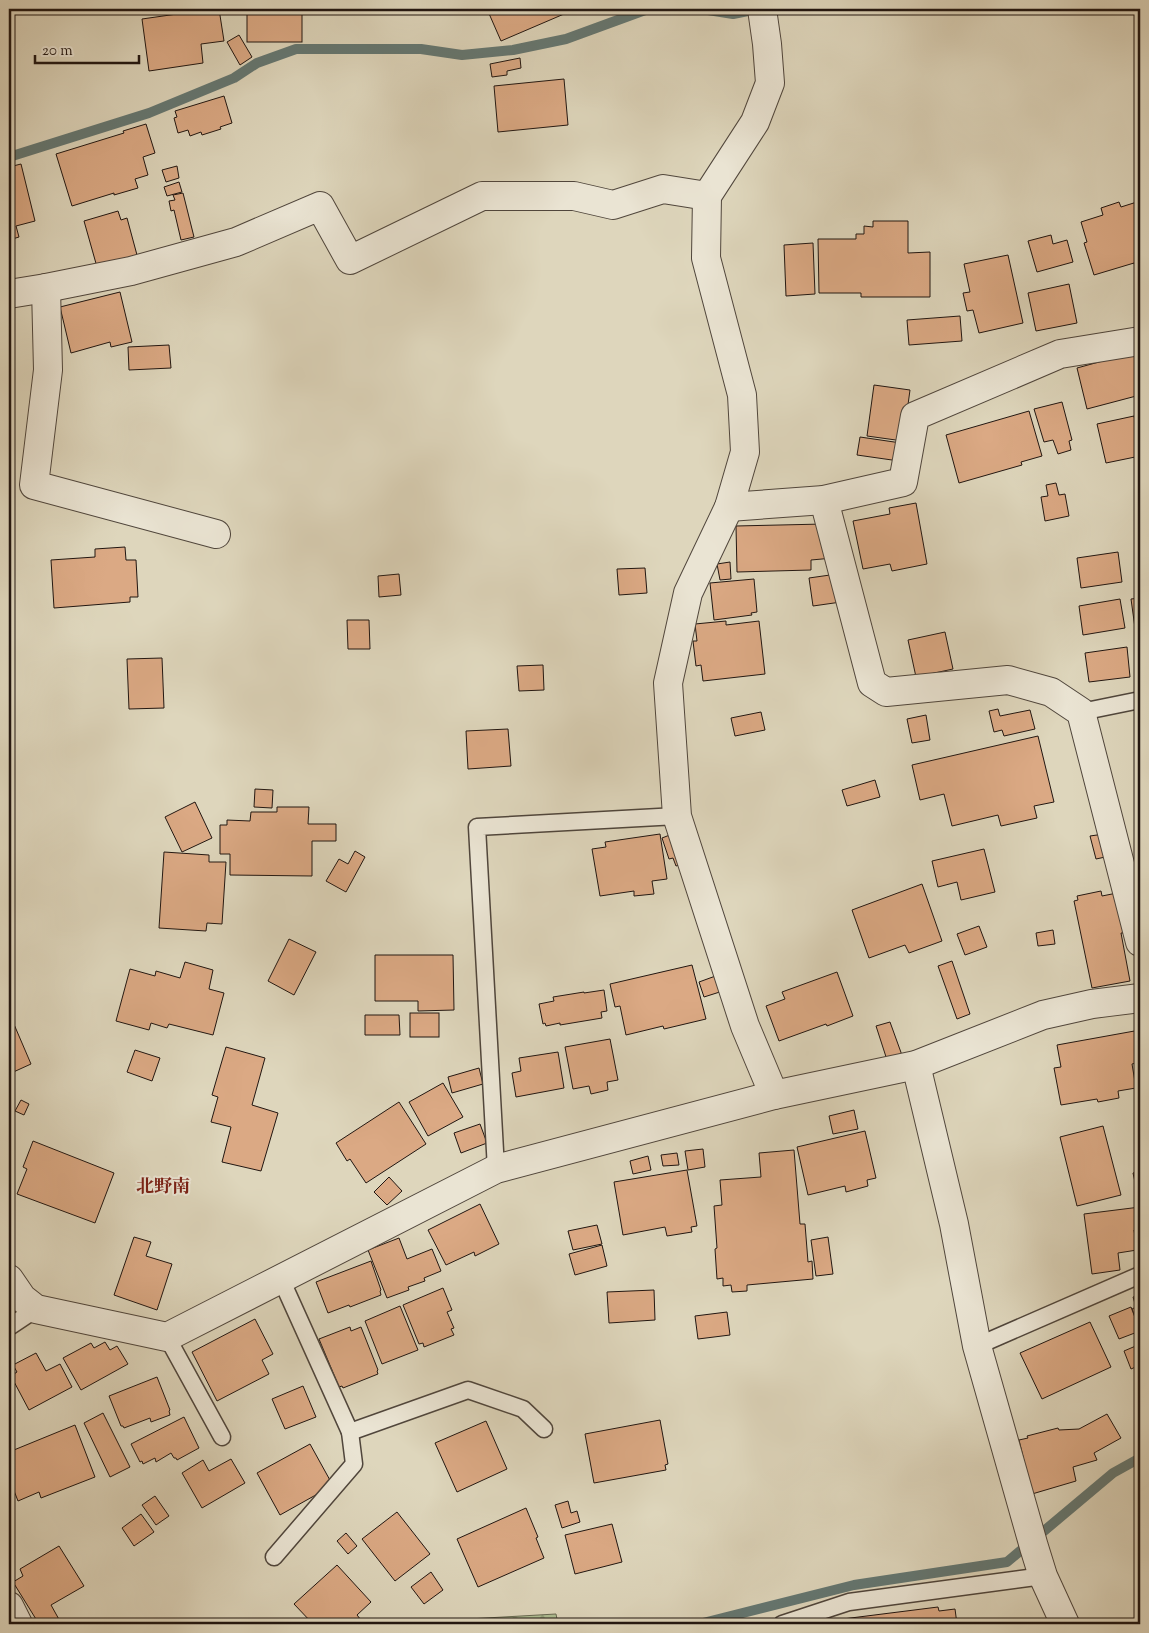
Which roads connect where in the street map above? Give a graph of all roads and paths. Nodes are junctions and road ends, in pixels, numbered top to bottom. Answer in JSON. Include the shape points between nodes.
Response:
{"nodes":[{"id":1,"x":763,"y":15,"type":"edge"},
{"id":2,"x":707,"y":196,"type":"junction"},
{"id":3,"x":46,"y":288,"type":"junction"},
{"id":4,"x":9,"y":294,"type":"edge"},
{"id":5,"x":1140,"y":341,"type":"edge"},
{"id":6,"x":824,"y":500,"type":"junction"},
{"id":7,"x":729,"y":507,"type":"junction"},
{"id":8,"x":216,"y":534,"type":"dead end"},
{"id":9,"x":1140,"y":700,"type":"edge"},
{"id":10,"x":1081,"y":712,"type":"junction"},
{"id":11,"x":677,"y":816,"type":"junction"},
{"id":12,"x":1140,"y":942,"type":"edge"},
{"id":13,"x":1140,"y":998,"type":"edge"},
{"id":14,"x":916,"y":1065,"type":"junction"},
{"id":15,"x":774,"y":1095,"type":"junction"},
{"id":16,"x":496,"y":1169,"type":"junction"},
{"id":17,"x":1140,"y":1275,"type":"edge"},
{"id":18,"x":9,"y":1279,"type":"edge"},
{"id":19,"x":281,"y":1279,"type":"junction"},
{"id":20,"x":36,"y":1309,"type":"junction"},
{"id":21,"x":9,"y":1327,"type":"edge"},
{"id":22,"x":167,"y":1337,"type":"junction"},
{"id":23,"x":977,"y":1346,"type":"junction"},
{"id":24,"x":544,"y":1429,"type":"dead end"},
{"id":25,"x":350,"y":1432,"type":"junction"},
{"id":26,"x":222,"y":1437,"type":"dead end"},
{"id":27,"x":274,"y":1557,"type":"dead end"},
{"id":28,"x":1043,"y":1576,"type":"junction"},
{"id":29,"x":9,"y":1606,"type":"edge"},
{"id":30,"x":18,"y":1624,"type":"edge"},
{"id":31,"x":782,"y":1624,"type":"edge"},
{"id":32,"x":1064,"y":1624,"type":"edge"}],
"edges":[{"from":1,"to":2,"type":"street","via":[[770,83],[756,122]]},
{"from":2,"to":3,"type":"street","via":[[663,189],[613,205],[574,196],[482,196],[350,260],[320,206],[236,242],[131,271]]},
{"from":2,"to":7,"type":"street","via":[[706,258],[742,395],[745,452]]},
{"from":3,"to":4,"type":"street"},
{"from":3,"to":8,"type":"street","via":[[48,370],[34,485]]},
{"from":5,"to":6,"type":"street","via":[[1060,354],[915,416],[904,482]]},
{"from":6,"to":7,"type":"street"},
{"from":6,"to":10,"type":"street","via":[[872,683],[886,692],[1008,680],[1052,692]]},
{"from":7,"to":11,"type":"street","via":[[688,593],[668,683]]},
{"from":9,"to":10,"type":"lane"},
{"from":10,"to":12,"type":"street"},
{"from":11,"to":15,"type":"street","via":[[745,1026]]},
{"from":11,"to":16,"type":"lane","via":[[477,827]]},
{"from":13,"to":14,"type":"street","via":[[1042,1015]]},
{"from":14,"to":15,"type":"street"},
{"from":14,"to":23,"type":"street","via":[[954,1224]]},
{"from":15,"to":16,"type":"street"},
{"from":16,"to":19,"type":"street"},
{"from":17,"to":23,"type":"lane"},
{"from":18,"to":20,"type":"street","via":[[22,1298]]},
{"from":19,"to":22,"type":"street"},
{"from":19,"to":25,"type":"lane"},
{"from":20,"to":21,"type":"lane"},
{"from":20,"to":22,"type":"street"},
{"from":22,"to":26,"type":"lane"},
{"from":23,"to":28,"type":"street"},
{"from":24,"to":25,"type":"lane","via":[[523,1408],[468,1390]]},
{"from":25,"to":27,"type":"lane","via":[[354,1464]]},
{"from":28,"to":31,"type":"lane","via":[[849,1602]]},
{"from":28,"to":32,"type":"street"},
{"from":29,"to":30,"type":"street"}]}
